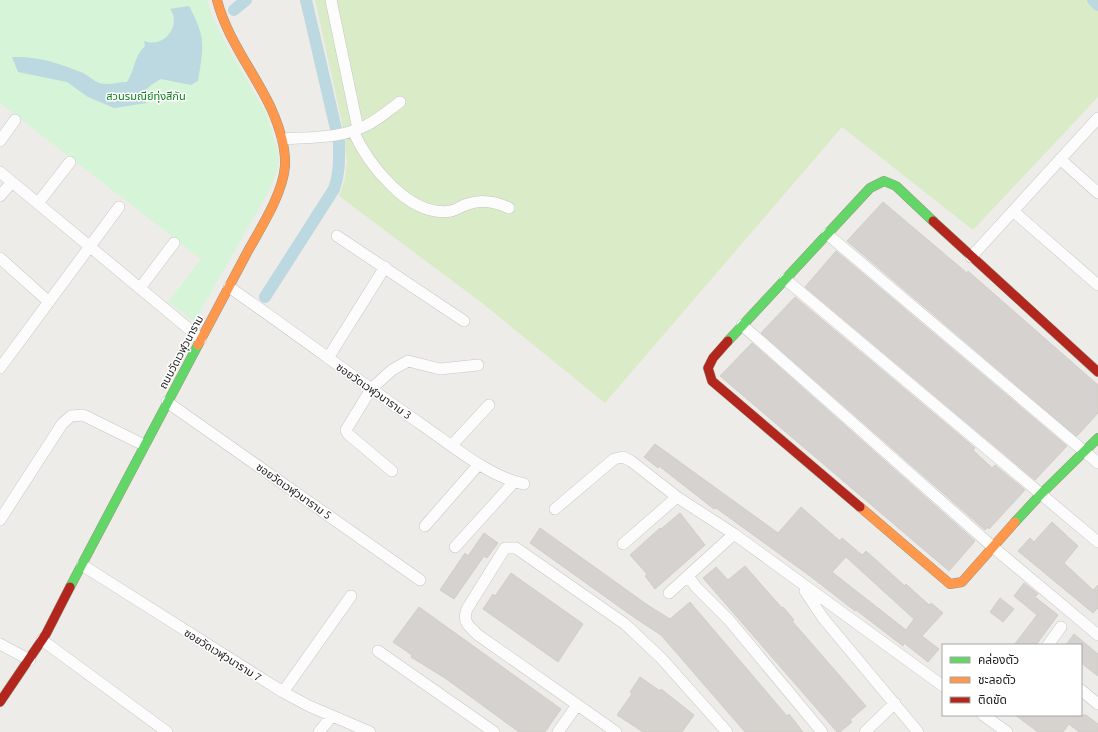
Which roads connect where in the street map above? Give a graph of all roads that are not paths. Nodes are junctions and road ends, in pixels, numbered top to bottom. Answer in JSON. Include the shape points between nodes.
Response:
{"nodes":[{"id":1,"x":217,"y":0,"type":"edge"},
{"id":2,"x":331,"y":0,"type":"edge"},
{"id":3,"x":400,"y":102,"type":"dead end"},
{"id":4,"x":1098,"y":118,"type":"edge"},
{"id":5,"x":15,"y":120,"type":"dead end"},
{"id":6,"x":353,"y":131,"type":"junction"},
{"id":7,"x":283,"y":139,"type":"junction"},
{"id":8,"x":0,"y":141,"type":"edge"},
{"id":9,"x":1060,"y":159,"type":"junction"},
{"id":10,"x":70,"y":162,"type":"dead end"},
{"id":11,"x":0,"y":172,"type":"edge"},
{"id":12,"x":12,"y":182,"type":"junction"},
{"id":13,"x":1098,"y":193,"type":"edge"},
{"id":14,"x":0,"y":196,"type":"edge"},
{"id":15,"x":38,"y":203,"type":"junction"},
{"id":16,"x":120,"y":207,"type":"dead end"},
{"id":17,"x":509,"y":208,"type":"dead end"},
{"id":18,"x":1013,"y":211,"type":"junction"},
{"id":19,"x":828,"y":234,"type":"junction"},
{"id":20,"x":337,"y":236,"type":"dead end"},
{"id":21,"x":174,"y":243,"type":"dead end"},
{"id":22,"x":90,"y":246,"type":"junction"},
{"id":23,"x":971,"y":257,"type":"junction"},
{"id":24,"x":0,"y":258,"type":"edge"},
{"id":25,"x":385,"y":267,"type":"junction"},
{"id":26,"x":785,"y":279,"type":"junction"},
{"id":27,"x":1098,"y":285,"type":"edge"},
{"id":28,"x":229,"y":286,"type":"junction"},
{"id":29,"x":140,"y":288,"type":"junction"},
{"id":30,"x":49,"y":302,"type":"junction"},
{"id":31,"x":464,"y":321,"type":"dead end"},
{"id":32,"x":742,"y":325,"type":"junction"},
{"id":33,"x":201,"y":339,"type":"junction"},
{"id":34,"x":3,"y":356,"type":"edge"},
{"id":35,"x":328,"y":358,"type":"junction"},
{"id":36,"x":478,"y":366,"type":"dead end"},
{"id":37,"x":0,"y":368,"type":"edge"},
{"id":38,"x":1098,"y":372,"type":"edge"},
{"id":39,"x":371,"y":389,"type":"junction"},
{"id":40,"x":167,"y":402,"type":"junction"},
{"id":41,"x":489,"y":405,"type":"dead end"},
{"id":42,"x":1098,"y":438,"type":"edge"},
{"id":43,"x":144,"y":444,"type":"junction"},
{"id":44,"x":452,"y":446,"type":"junction"},
{"id":45,"x":1085,"y":452,"type":"junction"},
{"id":46,"x":1098,"y":463,"type":"edge"},
{"id":47,"x":479,"y":464,"type":"junction"},
{"id":48,"x":392,"y":471,"type":"dead end"},
{"id":49,"x":1042,"y":493,"type":"junction"},
{"id":50,"x":677,"y":497,"type":"junction"},
{"id":51,"x":555,"y":509,"type":"dead end"},
{"id":52,"x":0,"y":520,"type":"edge"},
{"id":53,"x":425,"y":526,"type":"dead end"},
{"id":54,"x":734,"y":534,"type":"junction"},
{"id":55,"x":1098,"y":542,"type":"edge"},
{"id":56,"x":623,"y":544,"type":"dead end"},
{"id":57,"x":455,"y":547,"type":"dead end"},
{"id":58,"x":994,"y":548,"type":"junction"},
{"id":59,"x":82,"y":565,"type":"junction"},
{"id":60,"x":688,"y":576,"type":"junction"},
{"id":61,"x":420,"y":580,"type":"dead end"},
{"id":62,"x":800,"y":583,"type":"junction"},
{"id":63,"x":668,"y":593,"type":"dead end"},
{"id":64,"x":351,"y":596,"type":"dead end"},
{"id":65,"x":1061,"y":626,"type":"dead end"},
{"id":66,"x":1098,"y":635,"type":"edge"},
{"id":67,"x":42,"y":640,"type":"junction"},
{"id":68,"x":0,"y":644,"type":"edge"},
{"id":69,"x":1049,"y":644,"type":"edge"},
{"id":70,"x":378,"y":651,"type":"dead end"},
{"id":71,"x":30,"y":660,"type":"junction"},
{"id":72,"x":942,"y":685,"type":"edge"},
{"id":73,"x":1082,"y":691,"type":"edge"},
{"id":74,"x":284,"y":692,"type":"junction"},
{"id":75,"x":0,"y":702,"type":"edge"},
{"id":76,"x":895,"y":703,"type":"junction"},
{"id":77,"x":1098,"y":704,"type":"edge"},
{"id":78,"x":577,"y":706,"type":"junction"},
{"id":79,"x":332,"y":716,"type":"junction"},
{"id":80,"x":991,"y":717,"type":"edge"},
{"id":81,"x":167,"y":732,"type":"edge"},
{"id":82,"x":320,"y":732,"type":"edge"},
{"id":83,"x":370,"y":732,"type":"edge"},
{"id":84,"x":494,"y":732,"type":"edge"},
{"id":85,"x":558,"y":732,"type":"edge"},
{"id":86,"x":616,"y":732,"type":"edge"},
{"id":87,"x":727,"y":732,"type":"edge"},
{"id":88,"x":822,"y":732,"type":"edge"},
{"id":89,"x":865,"y":732,"type":"edge"},
{"id":90,"x":918,"y":732,"type":"edge"},
{"id":91,"x":1007,"y":732,"type":"edge"}],
"edges":[{"from":1,"to":7,"type":"street","name":"ถนนวัดเวฬุวนาราม","via":[[233,39],[260,88]]},
{"from":2,"to":6,"type":"street"},
{"from":3,"to":6,"type":"street","via":[[368,125]]},
{"from":4,"to":9,"type":"street"},
{"from":5,"to":8,"type":"street"},
{"from":6,"to":7,"type":"street","via":[[319,138]]},
{"from":6,"to":17,"type":"street","via":[[362,150],[382,178],[405,196],[432,211],[451,211],[468,203],[487,201]]},
{"from":7,"to":28,"type":"street","name":"ถนนวัดเวฬุวนาราม","via":[[285,166],[278,190],[262,226]]},
{"from":9,"to":13,"type":"street"},
{"from":9,"to":18,"type":"street"},
{"from":10,"to":15,"type":"street"},
{"from":11,"to":12,"type":"street"},
{"from":12,"to":14,"type":"street"},
{"from":12,"to":15,"type":"street"},
{"from":15,"to":22,"type":"street"},
{"from":16,"to":22,"type":"street"},
{"from":18,"to":23,"type":"street"},
{"from":18,"to":27,"type":"street"},
{"from":19,"to":23,"type":"street","via":[[870,188],[884,181],[896,186]]},
{"from":19,"to":26,"type":"street"},
{"from":19,"to":45,"type":"street"},
{"from":20,"to":25,"type":"street"},
{"from":21,"to":29,"type":"street"},
{"from":22,"to":29,"type":"street"},
{"from":22,"to":30,"type":"street"},
{"from":23,"to":38,"type":"street"},
{"from":24,"to":30,"type":"street"},
{"from":25,"to":31,"type":"street"},
{"from":25,"to":35,"type":"street"},
{"from":26,"to":32,"type":"street"},
{"from":26,"to":49,"type":"street"},
{"from":28,"to":33,"type":"street","name":"ถนนวัดเวฬุวนาราม"},
{"from":28,"to":35,"type":"street","name":"ซอยวัดเวฬุวนาราม 3"},
{"from":29,"to":33,"type":"street"},
{"from":30,"to":34,"type":"street"},
{"from":32,"to":58,"type":"street"},
{"from":32,"to":58,"type":"street","via":[[713,358],[708,368],[712,381],[950,584],[962,582]]},
{"from":33,"to":40,"type":"street","name":"ถนนวัดเวฬุวนาราม"},
{"from":34,"to":37,"type":"street"},
{"from":35,"to":39,"type":"street","name":"ซอยวัดเวฬุวนาราม 3"},
{"from":36,"to":39,"type":"street","via":[[440,369],[408,361],[392,370]]},
{"from":39,"to":44,"type":"street","name":"ซอยวัดเวฬุวนาราม 3"},
{"from":39,"to":48,"type":"street","via":[[346,430]]},
{"from":40,"to":43,"type":"street","name":"ถนนวัดเวฬุวนาราม"},
{"from":40,"to":61,"type":"street","name":"ซอยวัดเวฬุวนาราม 5"},
{"from":41,"to":44,"type":"street"},
{"from":42,"to":45,"type":"street"},
{"from":43,"to":52,"type":"street","via":[[83,415],[72,416],[62,424]]},
{"from":43,"to":59,"type":"street","name":"ถนนวัดเวฬุวนาราม"},
{"from":44,"to":47,"type":"street","name":"ซอยวัดเวฬุวนาราม 3"},
{"from":45,"to":46,"type":"street"},
{"from":45,"to":49,"type":"street"},
{"from":47,"to":53,"type":"street"},
{"from":47,"to":57,"type":"street","name":"ซอยวัดเวฬุวนาราม 3","via":[[519,483]]},
{"from":49,"to":55,"type":"street"},
{"from":49,"to":58,"type":"street"},
{"from":50,"to":51,"type":"street","via":[[623,457],[614,459]]},
{"from":50,"to":54,"type":"street"},
{"from":50,"to":56,"type":"street"},
{"from":54,"to":60,"type":"street"},
{"from":54,"to":62,"type":"street"},
{"from":58,"to":66,"type":"street"},
{"from":59,"to":67,"type":"street","name":"ถนนวัดเวฬุวนาราม"},
{"from":59,"to":74,"type":"street","name":"ซอยวัดเวฬุวนาราม 7"},
{"from":60,"to":63,"type":"street"},
{"from":60,"to":88,"type":"street","via":[[729,620]]},
{"from":62,"to":72,"type":"street"},
{"from":62,"to":76,"type":"street","via":[[823,618]]},
{"from":64,"to":74,"type":"street"},
{"from":65,"to":69,"type":"street"},
{"from":67,"to":71,"type":"street","name":"ถนนวัดเวฬุวนาราม"},
{"from":67,"to":81,"type":"street"},
{"from":68,"to":71,"type":"street"},
{"from":70,"to":84,"type":"street"},
{"from":71,"to":75,"type":"street","name":"ถนนวัดเวฬุวนาราม"},
{"from":73,"to":77,"type":"street"},
{"from":74,"to":79,"type":"street","name":"ซอยวัดเวฬุวนาราม 7"},
{"from":76,"to":89,"type":"street"},
{"from":76,"to":90,"type":"street"},
{"from":78,"to":85,"type":"street"},
{"from":78,"to":86,"type":"street"},
{"from":78,"to":87,"type":"street","via":[[466,624],[464,616],[467,609],[505,548],[516,548],[625,624],[662,660]]},
{"from":79,"to":82,"type":"street"},
{"from":79,"to":83,"type":"street","name":"ซอยวัดเวฬุวนาราม 7"},
{"from":80,"to":91,"type":"street"}]}
